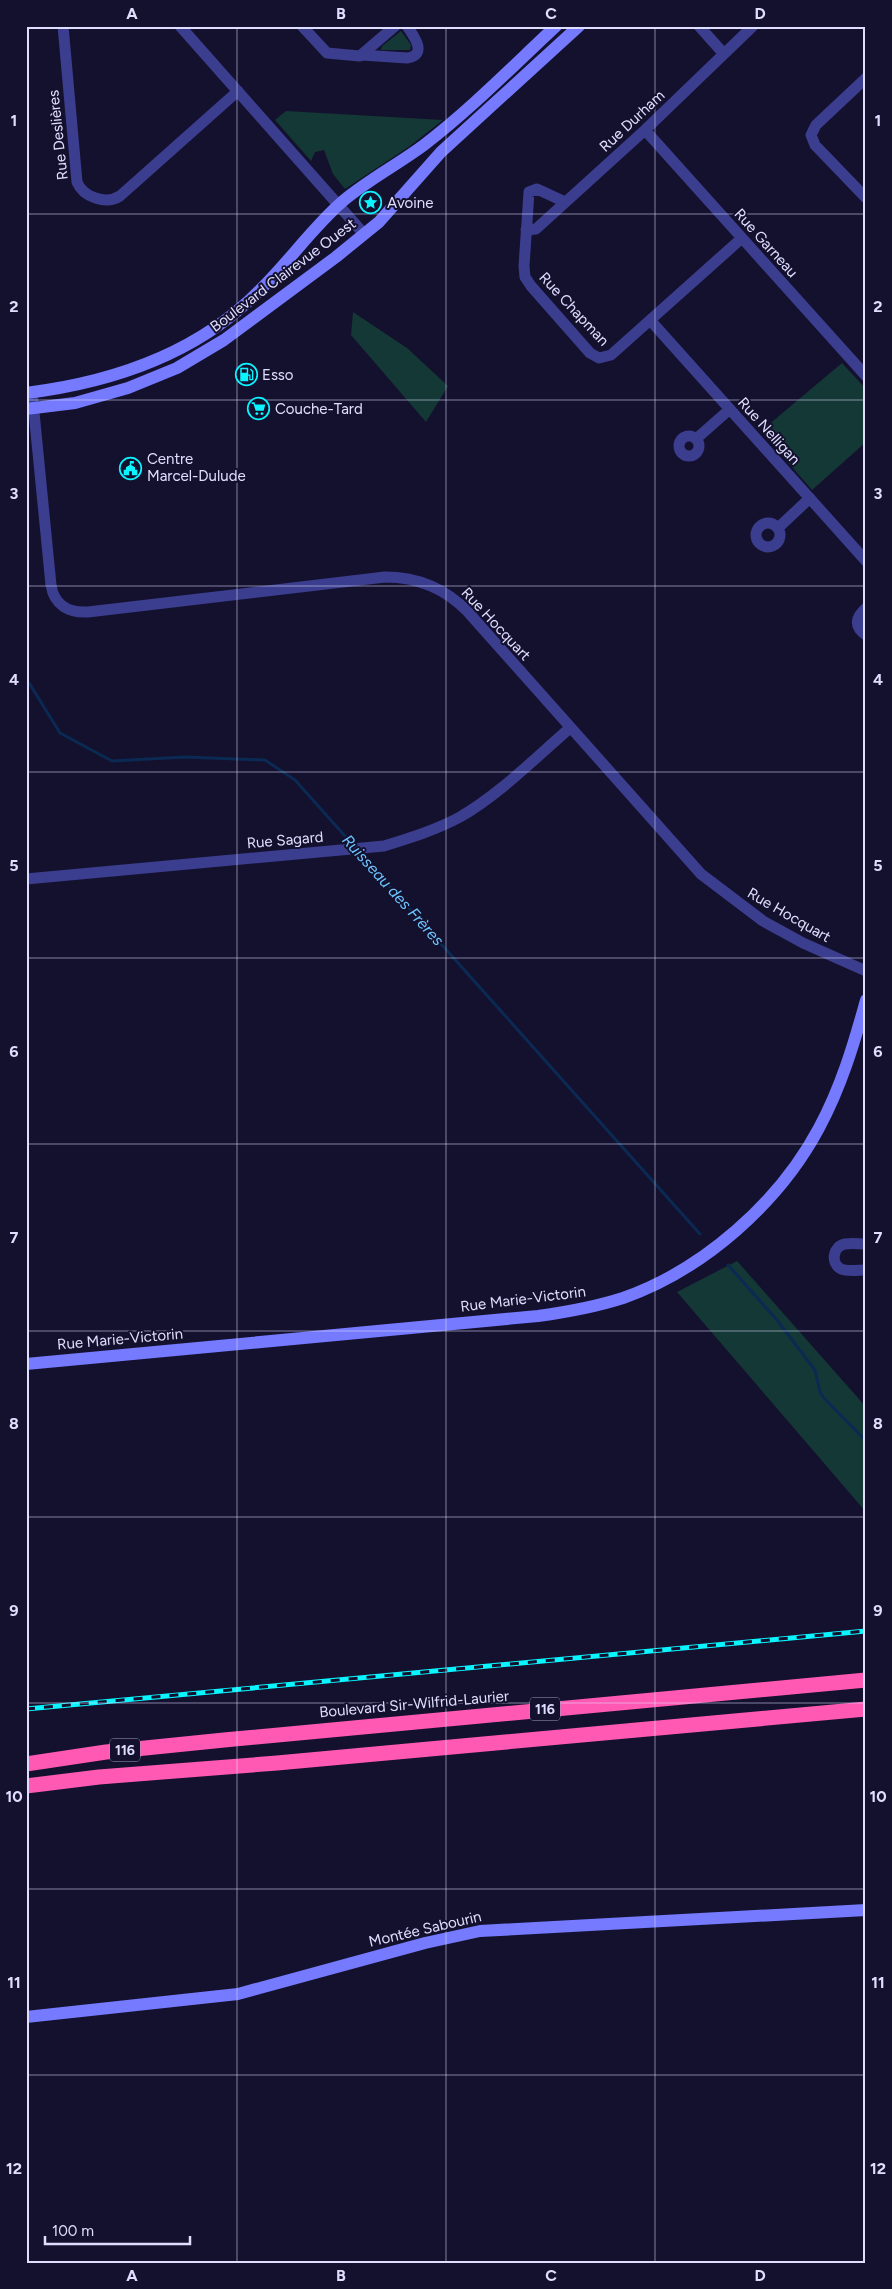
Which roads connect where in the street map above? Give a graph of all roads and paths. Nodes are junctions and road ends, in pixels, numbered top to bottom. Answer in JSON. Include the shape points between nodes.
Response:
{"nodes":[{"id":1,"x":63,"y":26,"type":"edge"},
{"id":2,"x":180,"y":26,"type":"edge"},
{"id":3,"x":302,"y":26,"type":"edge"},
{"id":4,"x":394,"y":26,"type":"edge"},
{"id":5,"x":408,"y":26,"type":"edge"},
{"id":6,"x":556,"y":26,"type":"edge"},
{"id":7,"x":699,"y":26,"type":"edge"},
{"id":8,"x":753,"y":26,"type":"edge"},
{"id":9,"x":576,"y":27,"type":"edge"},
{"id":10,"x":724,"y":54,"type":"junction"},
{"id":11,"x":362,"y":55,"type":"junction"},
{"id":12,"x":866,"y":78,"type":"edge"},
{"id":13,"x":238,"y":91,"type":"junction"},
{"id":14,"x":645,"y":130,"type":"junction"},
{"id":15,"x":866,"y":198,"type":"edge"},
{"id":16,"x":565,"y":202,"type":"junction"},
{"id":17,"x":338,"y":205,"type":"junction"},
{"id":18,"x":526,"y":230,"type":"junction"},
{"id":19,"x":364,"y":234,"type":"junction"},
{"id":20,"x":742,"y":238,"type":"junction"},
{"id":21,"x":650,"y":320,"type":"junction"},
{"id":22,"x":196,"y":340,"type":"junction"},
{"id":23,"x":200,"y":356,"type":"junction"},
{"id":24,"x":866,"y":376,"type":"edge"},
{"id":25,"x":29,"y":393,"type":"edge"},
{"id":26,"x":30,"y":409,"type":"edge"},
{"id":27,"x":730,"y":409,"type":"junction"},
{"id":28,"x":696,"y":439,"type":"dead end"},
{"id":29,"x":810,"y":498,"type":"junction"},
{"id":30,"x":778,"y":528,"type":"dead end"},
{"id":31,"x":866,"y":561,"type":"edge"},
{"id":32,"x":866,"y":608,"type":"edge"},
{"id":33,"x":866,"y":634,"type":"edge"},
{"id":34,"x":570,"y":728,"type":"junction"},
{"id":35,"x":26,"y":879,"type":"edge"},
{"id":36,"x":866,"y":971,"type":"edge"},
{"id":37,"x":866,"y":1000,"type":"edge"},
{"id":38,"x":866,"y":1244,"type":"edge"},
{"id":39,"x":866,"y":1270,"type":"edge"},
{"id":40,"x":26,"y":1364,"type":"edge"},
{"id":41,"x":866,"y":1680,"type":"edge"},
{"id":42,"x":866,"y":1709,"type":"edge"},
{"id":43,"x":26,"y":1764,"type":"edge"},
{"id":44,"x":26,"y":1786,"type":"edge"},
{"id":45,"x":866,"y":1910,"type":"edge"},
{"id":46,"x":26,"y":2016,"type":"edge"}],
"edges":[{"from":1,"to":13,"type":"street","name":"Rue Deslières","via":[[77,182],[81,190],[99,198],[112,200],[120,196]]},
{"from":2,"to":13,"type":"street"},
{"from":3,"to":11,"type":"street","via":[[327,53]]},
{"from":4,"to":11,"type":"street"},
{"from":5,"to":11,"type":"street","via":[[419,46],[414,56]]},
{"from":6,"to":17,"type":"street","name":"Boulevard Clairevue Ouest","via":[[435,136]]},
{"from":7,"to":10,"type":"street"},
{"from":8,"to":10,"type":"street","name":"Rue Durham"},
{"from":9,"to":19,"type":"street","name":"Boulevard Clairevue Ouest","via":[[451,142],[396,205]]},
{"from":10,"to":14,"type":"street","name":"Rue Durham"},
{"from":12,"to":15,"type":"street","via":[[816,125],[811,135],[815,145]]},
{"from":13,"to":17,"type":"street"},
{"from":14,"to":16,"type":"street","name":"Rue Durham"},
{"from":14,"to":20,"type":"street","name":"Rue Garneau"},
{"from":16,"to":18,"type":"street","name":"Rue Durham","via":[[536,228]]},
{"from":16,"to":18,"type":"street","name":"Rue Chapman","via":[[538,189],[531,190]]},
{"from":17,"to":19,"type":"street"},
{"from":17,"to":22,"type":"street","name":"Boulevard Clairevue Ouest","via":[[307,235],[256,295]]},
{"from":18,"to":21,"type":"street","name":"Rue Chapman","via":[[524,270],[527,280],[594,356],[601,359],[609,357]]},
{"from":19,"to":23,"type":"street","name":"Boulevard Clairevue Ouest"},
{"from":20,"to":21,"type":"street","name":"Rue Chapman"},
{"from":20,"to":24,"type":"street","name":"Rue Garneau"},
{"from":21,"to":27,"type":"street","name":"Rue Nelligan"},
{"from":22,"to":23,"type":"street"},
{"from":22,"to":25,"type":"street","name":"Boulevard Clairevue Ouest","via":[[124,373],[76,386]]},
{"from":23,"to":26,"type":"street","name":"Boulevard Clairevue Ouest","via":[[152,380],[116,393]]},
{"from":25,"to":26,"type":"street","name":"Rue Hocquart"},
{"from":26,"to":34,"type":"street","name":"Rue Hocquart","via":[[51,590],[66,608],[88,612],[377,578],[408,578],[437,588],[462,606]]},
{"from":27,"to":28,"type":"street"},
{"from":27,"to":29,"type":"street","name":"Rue Nelligan"},
{"from":29,"to":30,"type":"street"},
{"from":29,"to":31,"type":"street","name":"Rue Nelligan"},
{"from":32,"to":33,"type":"street","via":[[856,622]]},
{"from":34,"to":35,"type":"street","name":"Rue Sagard","via":[[489,797],[460,817],[422,835],[384,846]]},
{"from":34,"to":36,"type":"street","name":"Rue Hocquart","via":[[676,848],[714,885],[744,909],[782,932]]},
{"from":37,"to":40,"type":"street","name":"Rue Marie-Victorin","via":[[839,1084],[819,1129],[792,1170],[757,1210],[718,1244],[672,1274],[624,1297],[538,1316]]},
{"from":38,"to":39,"type":"street","via":[[843,1244],[834,1257],[842,1269]]},
{"from":41,"to":43,"type":"highway","name":"Boulevard Sir-Wilfrid-Laurier","number":"116","via":[[215,1741]]},
{"from":42,"to":44,"type":"highway","number":"116"},
{"from":45,"to":46,"type":"street","name":"Montée Sabourin","via":[[480,1931],[238,1994]]}]}
